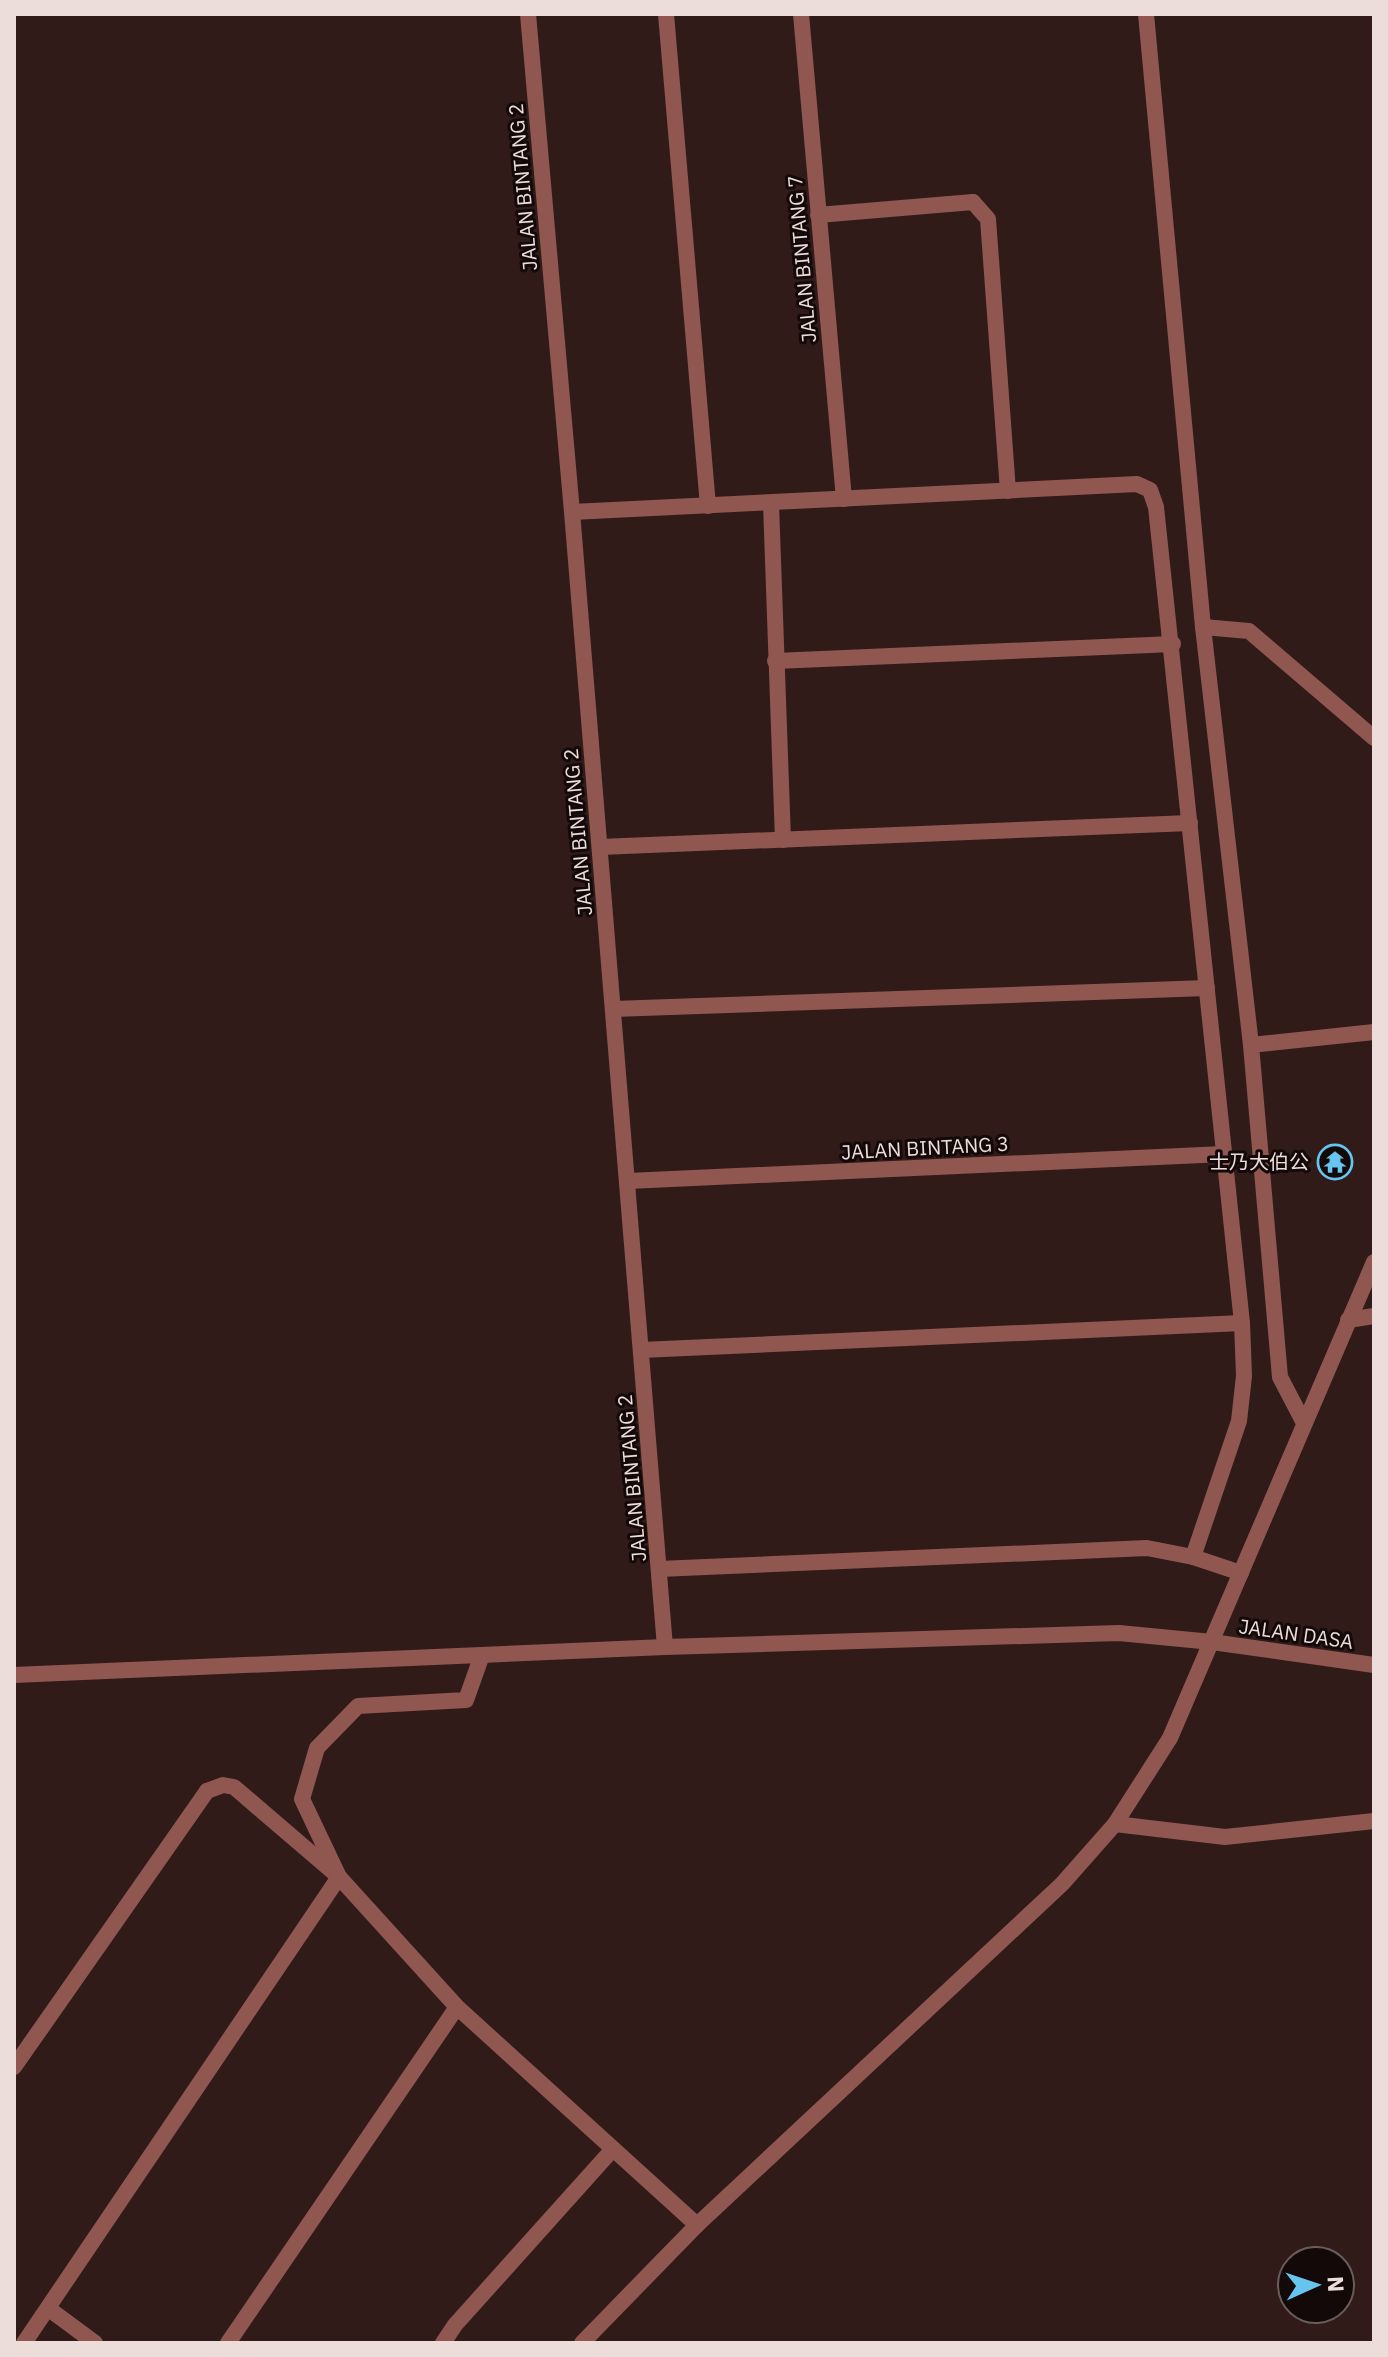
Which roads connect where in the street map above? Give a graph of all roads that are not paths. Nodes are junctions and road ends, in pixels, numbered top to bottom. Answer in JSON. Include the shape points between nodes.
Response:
{"nodes":[{"id":1,"x":528,"y":14,"type":"edge"},
{"id":2,"x":666,"y":14,"type":"edge"},
{"id":3,"x":801,"y":14,"type":"edge"},
{"id":4,"x":1146,"y":14,"type":"edge"},
{"id":5,"x":818,"y":215,"type":"junction"},
{"id":6,"x":1008,"y":491,"type":"junction"},
{"id":7,"x":844,"y":499,"type":"junction"},
{"id":8,"x":771,"y":504,"type":"junction"},
{"id":9,"x":708,"y":506,"type":"junction"},
{"id":10,"x":572,"y":512,"type":"junction"},
{"id":11,"x":1203,"y":627,"type":"junction"},
{"id":12,"x":1173,"y":644,"type":"junction"},
{"id":13,"x":775,"y":661,"type":"junction"},
{"id":14,"x":1374,"y":738,"type":"edge"},
{"id":15,"x":1190,"y":823,"type":"junction"},
{"id":16,"x":783,"y":840,"type":"junction"},
{"id":17,"x":600,"y":847,"type":"junction"},
{"id":18,"x":1207,"y":988,"type":"junction"},
{"id":19,"x":613,"y":1009,"type":"junction"},
{"id":20,"x":1374,"y":1032,"type":"edge"},
{"id":21,"x":1251,"y":1045,"type":"junction"},
{"id":22,"x":1224,"y":1154,"type":"junction"},
{"id":23,"x":628,"y":1181,"type":"junction"},
{"id":24,"x":1374,"y":1262,"type":"edge"},
{"id":25,"x":1374,"y":1316,"type":"edge"},
{"id":26,"x":1348,"y":1320,"type":"junction"},
{"id":27,"x":1242,"y":1323,"type":"junction"},
{"id":28,"x":641,"y":1350,"type":"junction"},
{"id":29,"x":1304,"y":1423,"type":"junction"},
{"id":30,"x":1193,"y":1557,"type":"junction"},
{"id":31,"x":659,"y":1569,"type":"junction"},
{"id":32,"x":1241,"y":1573,"type":"junction"},
{"id":33,"x":1212,"y":1642,"type":"junction"},
{"id":34,"x":665,"y":1647,"type":"junction"},
{"id":35,"x":482,"y":1655,"type":"junction"},
{"id":36,"x":1374,"y":1665,"type":"edge"},
{"id":37,"x":14,"y":1675,"type":"edge"},
{"id":38,"x":1374,"y":1821,"type":"edge"},
{"id":39,"x":1115,"y":1824,"type":"junction"},
{"id":40,"x":339,"y":1877,"type":"junction"},
{"id":41,"x":457,"y":2007,"type":"junction"},
{"id":42,"x":14,"y":2067,"type":"edge"},
{"id":43,"x":613,"y":2149,"type":"junction"},
{"id":44,"x":697,"y":2225,"type":"junction"},
{"id":45,"x":49,"y":2309,"type":"junction"},
{"id":46,"x":24,"y":2343,"type":"edge"},
{"id":47,"x":95,"y":2343,"type":"edge"},
{"id":48,"x":228,"y":2343,"type":"edge"},
{"id":49,"x":443,"y":2343,"type":"edge"},
{"id":50,"x":582,"y":2343,"type":"edge"}],
"edges":[{"from":1,"to":10,"type":"street","name":"JALAN BINTANG 2"},
{"from":2,"to":9,"type":"street"},
{"from":3,"to":5,"type":"street","name":"JALAN BINTANG 7"},
{"from":4,"to":11,"type":"street"},
{"from":5,"to":6,"type":"street","via":[[973,202],[988,219]]},
{"from":5,"to":7,"type":"street","name":"JALAN BINTANG 7"},
{"from":6,"to":7,"type":"street"},
{"from":6,"to":12,"type":"street","via":[[1137,484],[1150,490]]},
{"from":7,"to":8,"type":"street"},
{"from":8,"to":9,"type":"street"},
{"from":8,"to":13,"type":"street"},
{"from":9,"to":10,"type":"street"},
{"from":10,"to":17,"type":"street","name":"JALAN BINTANG 2"},
{"from":11,"to":14,"type":"street","via":[[1249,631]]},
{"from":11,"to":21,"type":"street"},
{"from":12,"to":13,"type":"street"},
{"from":12,"to":15,"type":"street"},
{"from":13,"to":16,"type":"street"},
{"from":15,"to":16,"type":"street"},
{"from":15,"to":18,"type":"street"},
{"from":16,"to":17,"type":"street"},
{"from":17,"to":19,"type":"street","name":"JALAN BINTANG 2"},
{"from":18,"to":19,"type":"street"},
{"from":18,"to":22,"type":"street"},
{"from":19,"to":23,"type":"street","name":"JALAN BINTANG 2"},
{"from":20,"to":21,"type":"street"},
{"from":21,"to":29,"type":"street","via":[[1280,1377]]},
{"from":22,"to":23,"type":"street","name":"JALAN BINTANG 3"},
{"from":22,"to":27,"type":"street"},
{"from":23,"to":28,"type":"street","name":"JALAN BINTANG 2"},
{"from":24,"to":26,"type":"street"},
{"from":25,"to":26,"type":"street"},
{"from":26,"to":29,"type":"street"},
{"from":27,"to":28,"type":"street"},
{"from":27,"to":30,"type":"street","via":[[1239,1421]]},
{"from":28,"to":31,"type":"street","name":"JALAN BINTANG 2"},
{"from":29,"to":32,"type":"street"},
{"from":30,"to":31,"type":"street","via":[[1147,1548]]},
{"from":30,"to":32,"type":"street"},
{"from":31,"to":34,"type":"street","name":"JALAN BINTANG 2"},
{"from":32,"to":33,"type":"street"},
{"from":33,"to":34,"type":"street","name":"JALAN DASA","via":[[1119,1633]]},
{"from":33,"to":36,"type":"street","name":"JALAN DASA"},
{"from":33,"to":39,"type":"street","via":[[1170,1738]]},
{"from":34,"to":35,"type":"street","name":"JALAN DASA"},
{"from":35,"to":37,"type":"street","name":"JALAN DASA"},
{"from":35,"to":40,"type":"street","via":[[466,1700],[358,1706],[317,1748],[302,1799]]},
{"from":38,"to":39,"type":"street","via":[[1225,1837]]},
{"from":39,"to":44,"type":"street","via":[[1062,1884]]},
{"from":40,"to":41,"type":"street"},
{"from":40,"to":42,"type":"street","via":[[234,1787],[207,1791]]},
{"from":40,"to":45,"type":"street"},
{"from":41,"to":43,"type":"street"},
{"from":41,"to":48,"type":"street"},
{"from":43,"to":44,"type":"street"},
{"from":43,"to":49,"type":"street"},
{"from":44,"to":50,"type":"street"},
{"from":45,"to":46,"type":"street"},
{"from":45,"to":47,"type":"street"}]}
